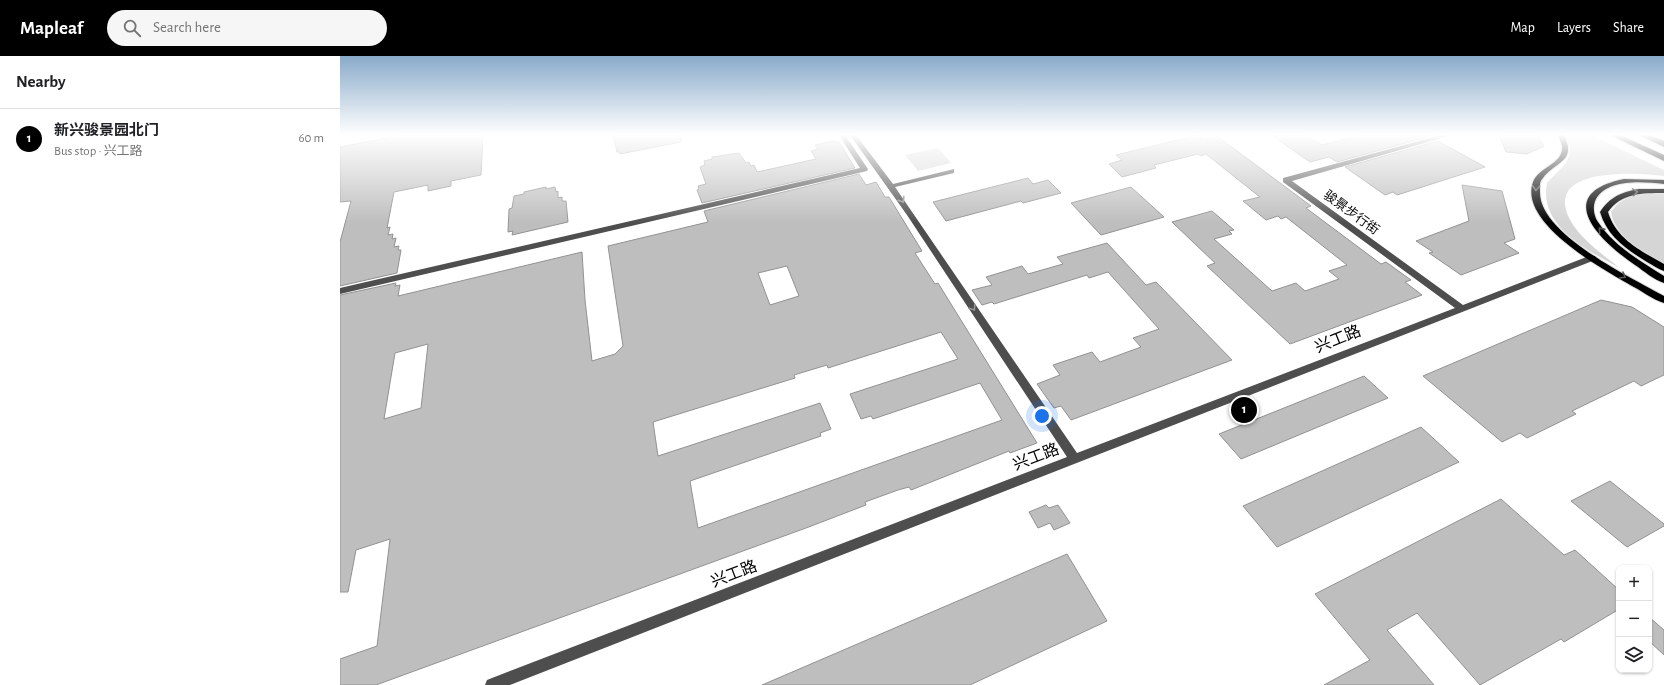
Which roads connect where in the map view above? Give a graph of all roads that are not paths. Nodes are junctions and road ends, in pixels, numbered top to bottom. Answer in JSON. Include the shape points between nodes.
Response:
{"nodes":[{"id":1,"x":861,"y":164,"type":"edge"},
{"id":2,"x":875,"y":164,"type":"edge"},
{"id":3,"x":1342,"y":164,"type":"edge"},
{"id":4,"x":1556,"y":164,"type":"edge"},
{"id":5,"x":951,"y":171,"type":"dead end"},
{"id":6,"x":1664,"y":182,"type":"edge"},
{"id":7,"x":892,"y":186,"type":"junction"},
{"id":8,"x":1664,"y":191,"type":"edge"},
{"id":9,"x":1592,"y":258,"type":"junction"},
{"id":10,"x":1664,"y":268,"type":"edge"},
{"id":11,"x":1664,"y":280,"type":"edge"},
{"id":12,"x":340,"y":291,"type":"edge"},
{"id":13,"x":1664,"y":300,"type":"edge"},
{"id":14,"x":1461,"y":308,"type":"junction"},
{"id":15,"x":1075,"y":459,"type":"junction"},
{"id":16,"x":492,"y":685,"type":"edge"}],
"edges":[{"from":1,"to":12,"type":"street","via":[[864,169]]},
{"from":2,"to":7,"type":"street"},
{"from":3,"to":14,"type":"street","name":"骏景步行街","via":[[1286,180]]},
{"from":4,"to":9,"type":"main road","one_way":true,"via":[[1537,181],[1536,198],[1544,218],[1554,230]]},
{"from":5,"to":7,"type":"street"},
{"from":11,"to":6,"type":"main road","one_way":true,"via":[[1615,245],[1593,221],[1589,210],[1592,199],[1613,184],[1637,180]]},
{"from":7,"to":15,"type":"street","one_way":true},
{"from":10,"to":8,"type":"main road","one_way":true,"via":[[1623,241],[1608,225],[1604,212],[1612,202],[1625,194]]},
{"from":9,"to":13,"type":"main road","one_way":true},
{"from":9,"to":14,"type":"street","name":"兴工路"},
{"from":14,"to":15,"type":"street","name":"兴工路"},
{"from":15,"to":16,"type":"street","name":"兴工路"}]}
